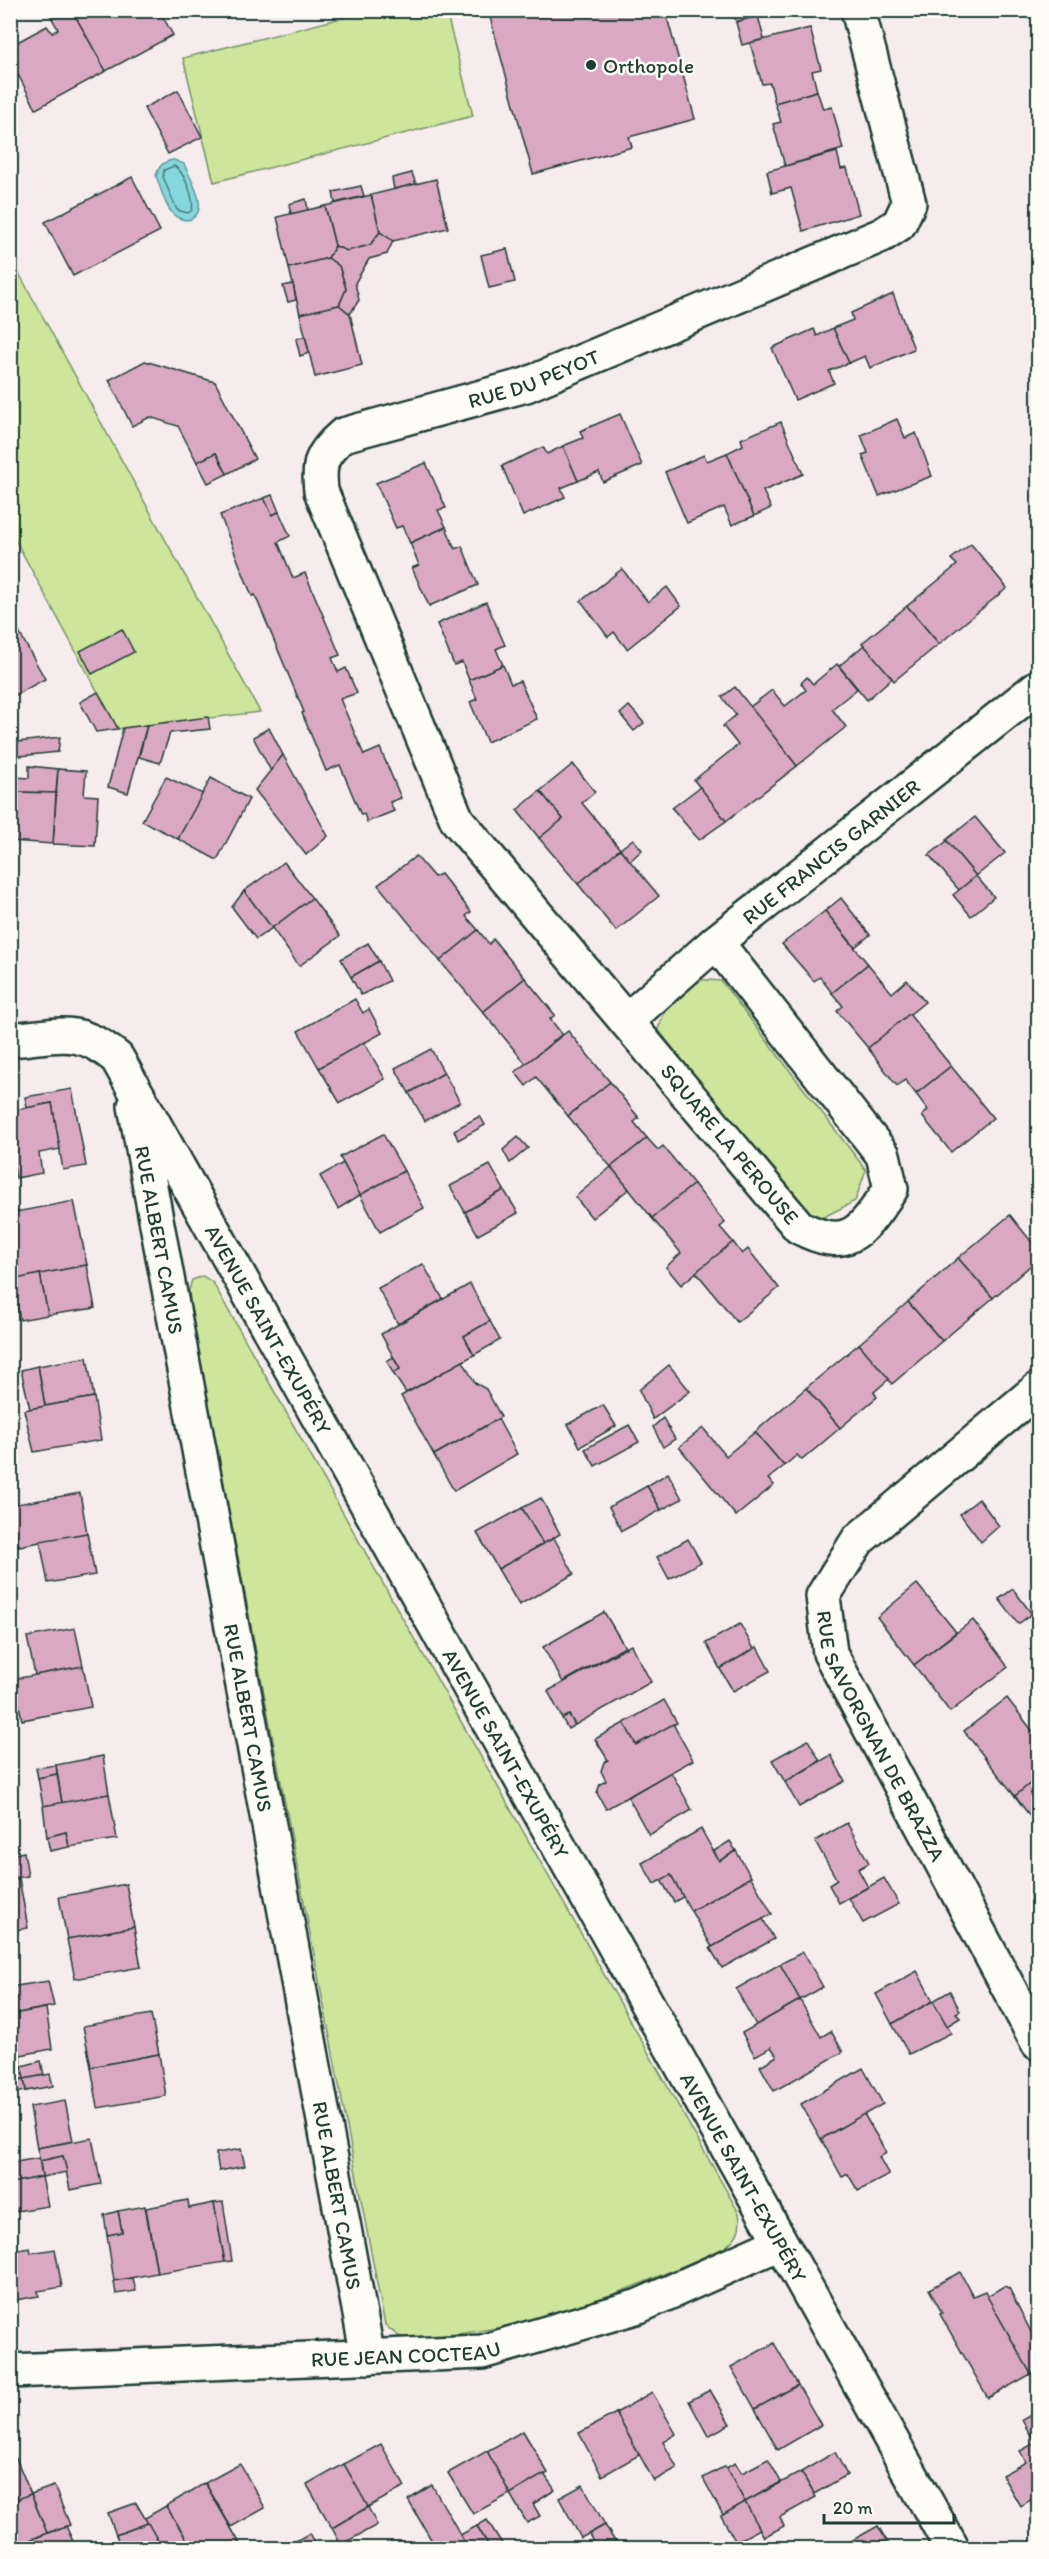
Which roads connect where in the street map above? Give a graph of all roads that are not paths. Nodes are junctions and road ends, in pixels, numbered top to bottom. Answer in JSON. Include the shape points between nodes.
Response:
{"nodes":[{"id":1,"x":858,"y":10,"type":"edge"},
{"id":2,"x":1038,"y":687,"type":"edge"},
{"id":3,"x":457,"y":820,"type":"joint"},
{"id":4,"x":716,"y":942,"type":"junction"},
{"id":5,"x":626,"y":1021,"type":"junction"},
{"id":6,"x":10,"y":1040,"type":"edge"},
{"id":7,"x":131,"y":1079,"type":"junction"},
{"id":8,"x":1038,"y":1389,"type":"edge"},
{"id":9,"x":1038,"y":2043,"type":"edge"},
{"id":10,"x":780,"y":2243,"type":"junction"},
{"id":11,"x":368,"y":2357,"type":"junction"},
{"id":12,"x":10,"y":2371,"type":"edge"},
{"id":13,"x":952,"y":2548,"type":"edge"}],
"edges":[{"from":1,"to":3,"type":"street","name":"RUE DU PEYOT","via":[[909,203],[898,224],[882,235],[526,385],[343,435],[325,450],[319,472],[321,491]]},
{"from":2,"to":4,"type":"street","name":"RUE FRANCIS GARNIER"},
{"from":3,"to":5,"type":"street","name":"SQUARE LA PEROUSE"},
{"from":4,"to":5,"type":"street","name":"RUE FRANCIS GARNIER"},
{"from":4,"to":5,"type":"street","name":"SQUARE LA PEROUSE","via":[[883,1155],[891,1189],[868,1221],[841,1240],[821,1239],[799,1227]]},
{"from":6,"to":7,"type":"street","name":"AVENUE SAINT-EXUPÉRY","via":[[74,1034],[96,1041],[117,1058]]},
{"from":7,"to":10,"type":"street","name":"AVENUE SAINT-EXUPÉRY"},
{"from":7,"to":11,"type":"street","name":"RUE ALBERT CAMUS"},
{"from":8,"to":9,"type":"street","name":"RUE SAVORGNAN DE BRAZZA","via":[[858,1540],[823,1596],[830,1653]]},
{"from":10,"to":11,"type":"street","name":"RUE JEAN COCTEAU","via":[[639,2306],[482,2352]]},
{"from":10,"to":13,"type":"street","name":"AVENUE SAINT-EXUPÉRY"},
{"from":11,"to":12,"type":"street","name":"RUE JEAN COCTEAU"}]}
